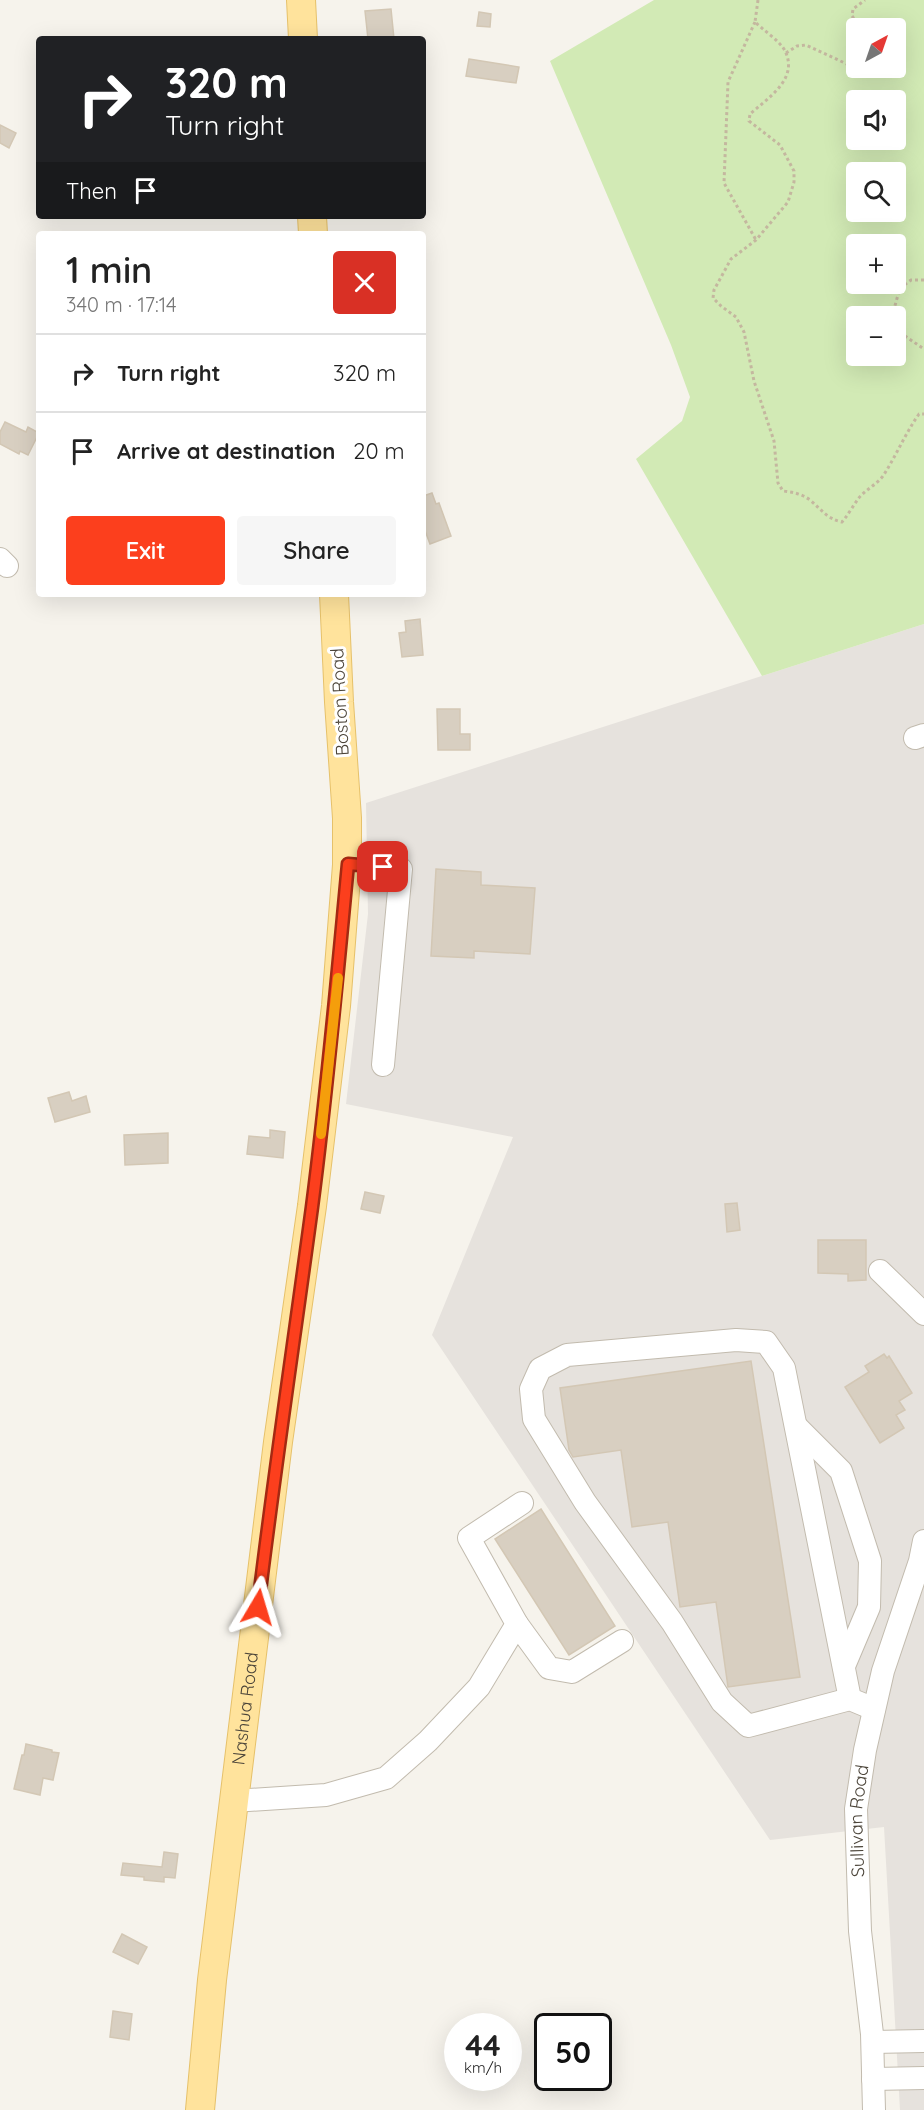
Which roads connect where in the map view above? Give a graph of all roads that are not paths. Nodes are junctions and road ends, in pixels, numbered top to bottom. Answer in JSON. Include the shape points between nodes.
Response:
{"nodes":[{"id":1,"x":301,"y":0,"type":"edge"},
{"id":2,"x":303,"y":36,"type":"edge"},
{"id":3,"x":334,"y":597,"type":"edge"},
{"id":4,"x":346,"y":809,"type":"joint"},
{"id":5,"x":348,"y":864,"type":"junction"},
{"id":6,"x":383,"y":1065,"type":"dead end"},
{"id":7,"x":880,"y":1271,"type":"dead end"},
{"id":8,"x":924,"y":1314,"type":"edge"},
{"id":9,"x":797,"y":1427,"type":"junction"},
{"id":10,"x":522,"y":1503,"type":"dead end"},
{"id":11,"x":924,"y":1541,"type":"edge"},
{"id":12,"x":517,"y":1624,"type":"junction"},
{"id":13,"x":622,"y":1641,"type":"dead end"},
{"id":14,"x":844,"y":1666,"type":"junction"},
{"id":15,"x":850,"y":1699,"type":"junction"},
{"id":16,"x":874,"y":1709,"type":"junction"},
{"id":17,"x":234,"y":1801,"type":"junction"},
{"id":18,"x":873,"y":2042,"type":"junction"},
{"id":19,"x":924,"y":2042,"type":"edge"},
{"id":20,"x":924,"y":2078,"type":"edge"},
{"id":21,"x":873,"y":2079,"type":"junction"},
{"id":22,"x":200,"y":2110,"type":"edge"},
{"id":23,"x":874,"y":2110,"type":"edge"}],
"edges":[{"from":1,"to":2,"type":"main road"},
{"from":3,"to":4,"type":"main road","name":"Boston Road"},
{"from":4,"to":5,"type":"main road","name":"Nashua Road"},
{"from":5,"to":6,"type":"street","via":[[401,869]]},
{"from":5,"to":17,"type":"main road","name":"Nashua Road","via":[[312,1206],[278,1442]]},
{"from":7,"to":8,"type":"street"},
{"from":9,"to":14,"type":"street"},
{"from":9,"to":14,"type":"street","via":[[841,1471],[870,1561],[869,1607]]},
{"from":9,"to":15,"type":"street","via":[[784,1368],[766,1342],[736,1340],[567,1355],[540,1369],[531,1389],[534,1419],[585,1502],[672,1622],[722,1702],[748,1726]]},
{"from":10,"to":12,"type":"street","via":[[469,1538]]},
{"from":11,"to":16,"type":"street","name":"Sullivan Road"},
{"from":12,"to":13,"type":"street","via":[[549,1668],[572,1672]]},
{"from":12,"to":17,"type":"street","via":[[479,1687],[386,1778],[326,1795]]},
{"from":14,"to":15,"type":"street"},
{"from":15,"to":16,"type":"street"},
{"from":16,"to":18,"type":"street","name":"Sullivan Road","via":[[856,1809],[860,1932]]},
{"from":17,"to":22,"type":"main road","name":"Nashua Road"},
{"from":18,"to":19,"type":"street"},
{"from":18,"to":21,"type":"street","name":"Sullivan Road"},
{"from":20,"to":21,"type":"street"},
{"from":21,"to":23,"type":"street","name":"Sullivan Road"}]}
